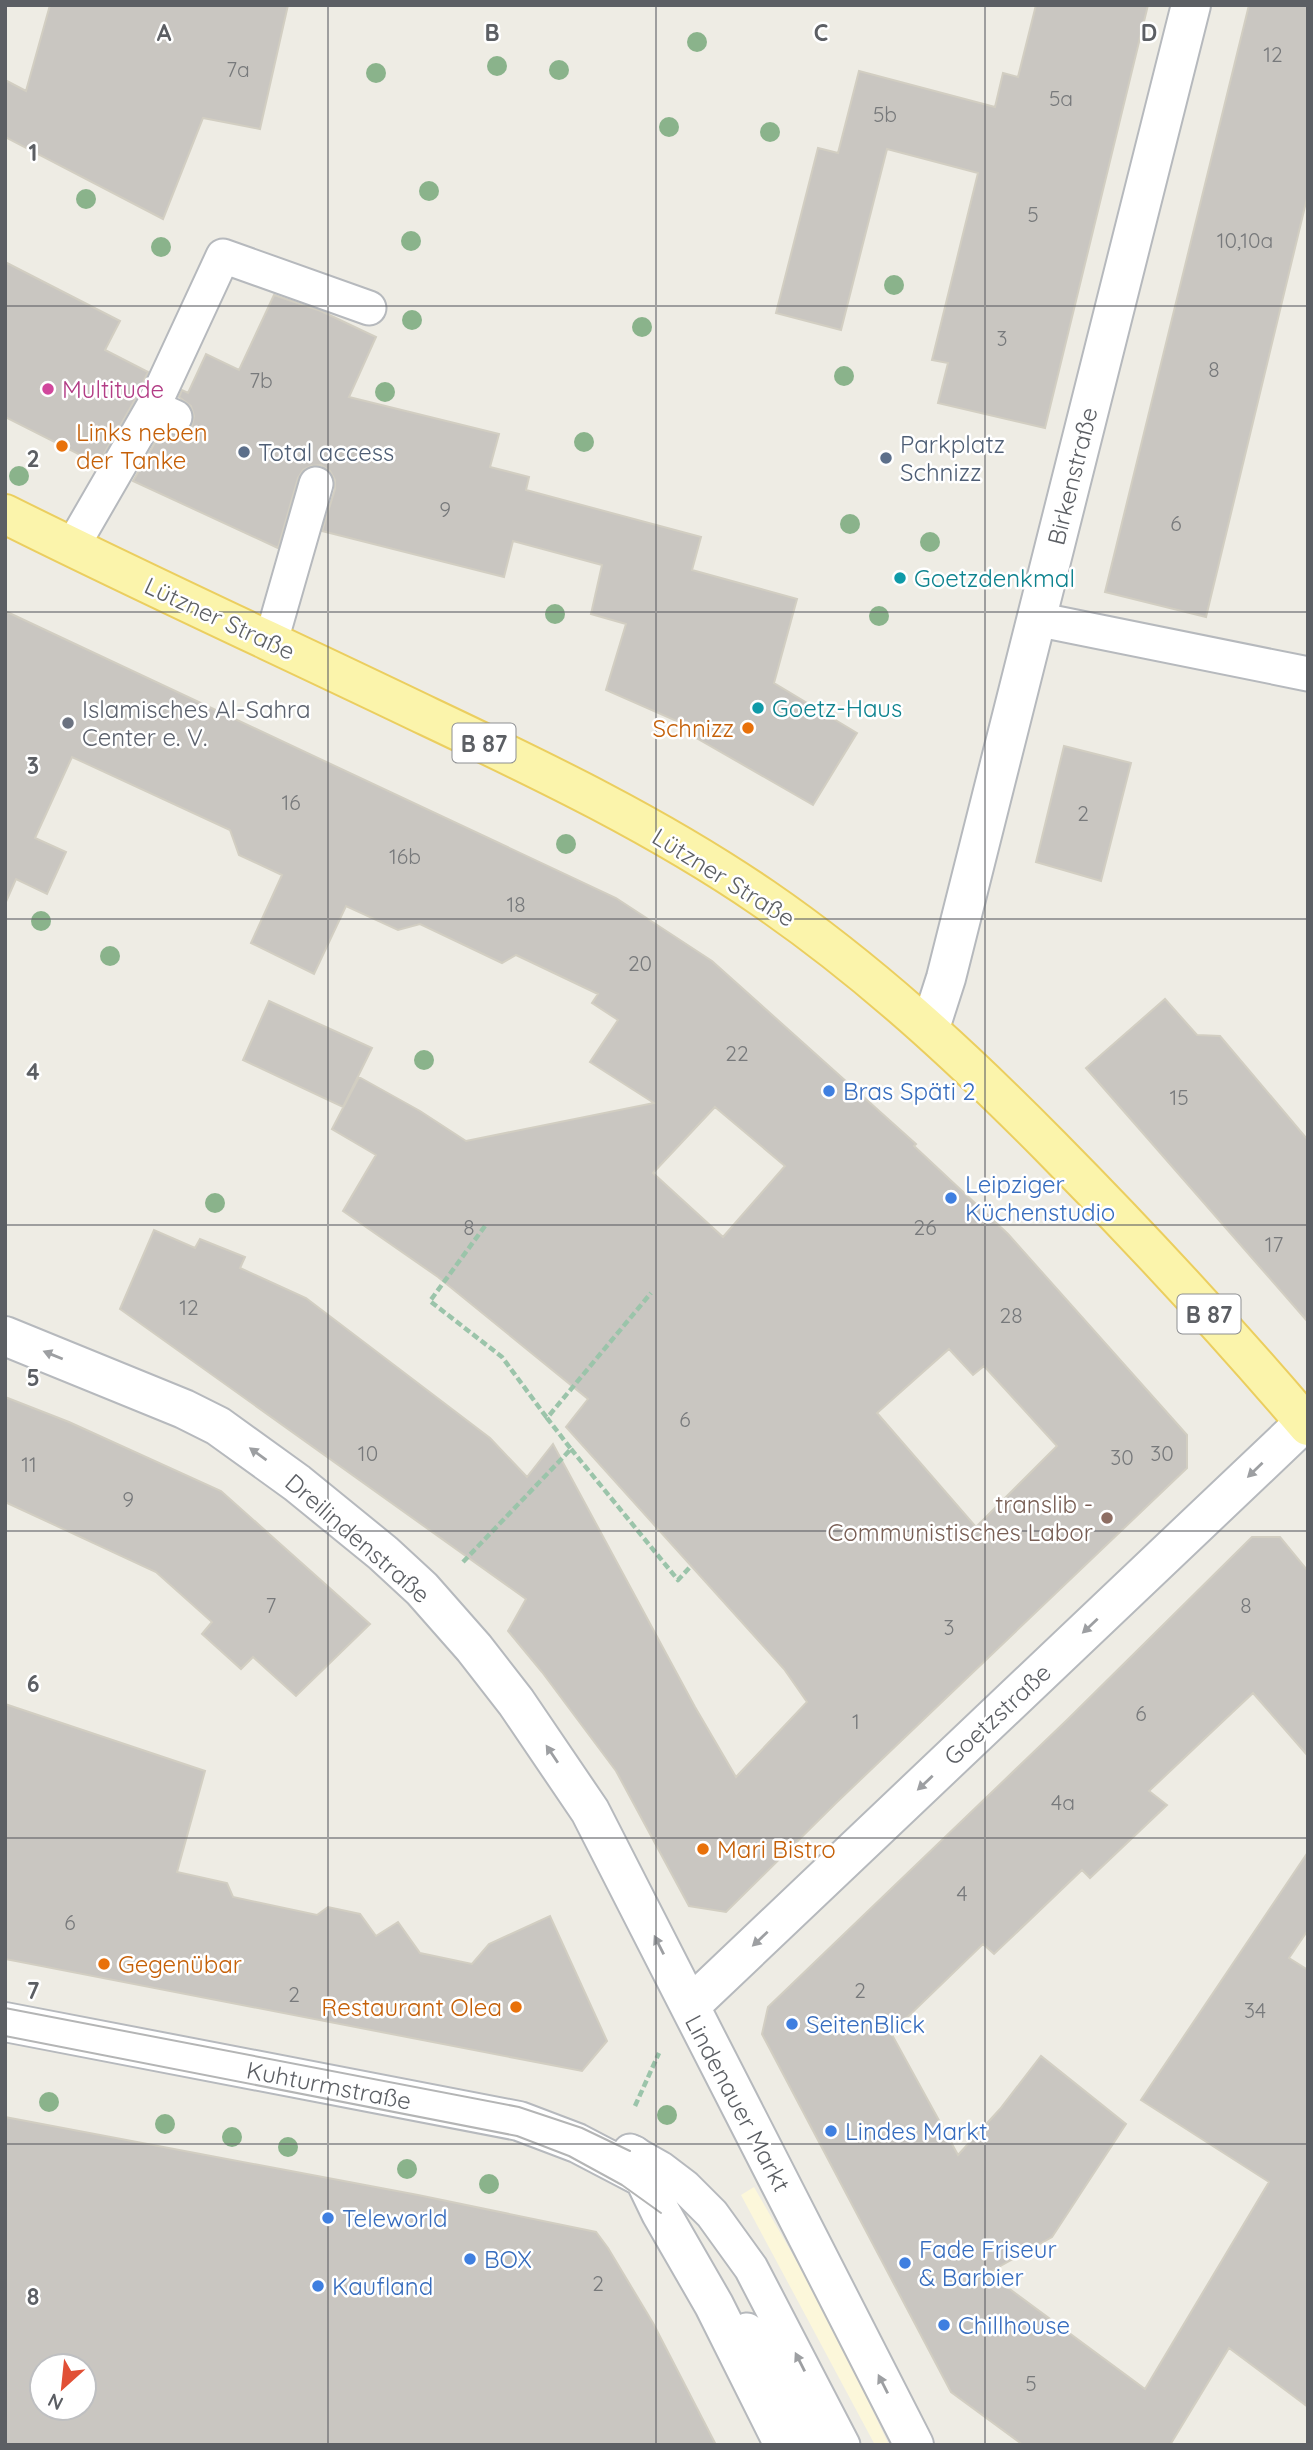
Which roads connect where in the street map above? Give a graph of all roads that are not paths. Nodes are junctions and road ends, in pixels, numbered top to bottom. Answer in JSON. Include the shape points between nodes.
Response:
{"nodes":[{"id":1,"x":1191,"y":5,"type":"edge"},
{"id":2,"x":369,"y":308,"type":"dead end"},
{"id":3,"x":316,"y":484,"type":"dead end"},
{"id":4,"x":5,"y":514,"type":"edge"},
{"id":5,"x":72,"y":547,"type":"junction"},
{"id":6,"x":1036,"y":619,"type":"junction"},
{"id":7,"x":271,"y":641,"type":"junction"},
{"id":8,"x":1308,"y":674,"type":"edge"},
{"id":9,"x":930,"y":1028,"type":"junction"},
{"id":10,"x":5,"y":1335,"type":"edge"},
{"id":11,"x":1306,"y":1424,"type":"edge"},
{"id":12,"x":690,"y":2006,"type":"junction"},
{"id":13,"x":5,"y":2022,"type":"edge"},
{"id":14,"x":636,"y":2164,"type":"junction"},
{"id":15,"x":661,"y":2213,"type":"junction"},
{"id":16,"x":784,"y":2445,"type":"edge"},
{"id":17,"x":807,"y":2445,"type":"edge"},
{"id":18,"x":842,"y":2445,"type":"edge"},
{"id":19,"x":914,"y":2445,"type":"edge"}],
"edges":[{"from":1,"to":6,"type":"street","name":"Birkenstraße"},
{"from":2,"to":5,"type":"lane","via":[[223,256],[164,412]]},
{"from":3,"to":7,"type":"lane"},
{"from":4,"to":5,"type":"main road","name":"Lützner Straße","number":"B 87"},
{"from":5,"to":7,"type":"main road","name":"Lützner Straße","number":"B 87"},
{"from":6,"to":8,"type":"lane"},
{"from":6,"to":9,"type":"street","name":"Birkenstraße"},
{"from":7,"to":9,"type":"main road","name":"Lützner Straße","number":"B 87","via":[[572,785],[680,846],[772,904]]},
{"from":9,"to":11,"type":"main road","name":"Lützner Straße","number":"B 87","via":[[1111,1207]]},
{"from":12,"to":10,"type":"street","name":"Dreilindenstraße","one_way":true,"via":[[590,1811],[516,1702],[429,1598],[343,1519],[218,1426]]},
{"from":11,"to":12,"type":"street","name":"Goetzstraße","one_way":true},
{"from":19,"to":12,"type":"street","name":"Lindenauer Markt","one_way":true},
{"from":13,"to":14,"type":"street","name":"Kuhturmstraße","via":[[519,2122]]},
{"from":14,"to":15,"type":"street"},
{"from":18,"to":14,"type":"lane","one_way":true,"via":[[751,2268],[712,2214],[660,2168]]},
{"from":15,"to":16,"type":"street","via":[[714,2305]]},
{"from":15,"to":17,"type":"lane","via":[[705,2258],[723,2285]]}]}
